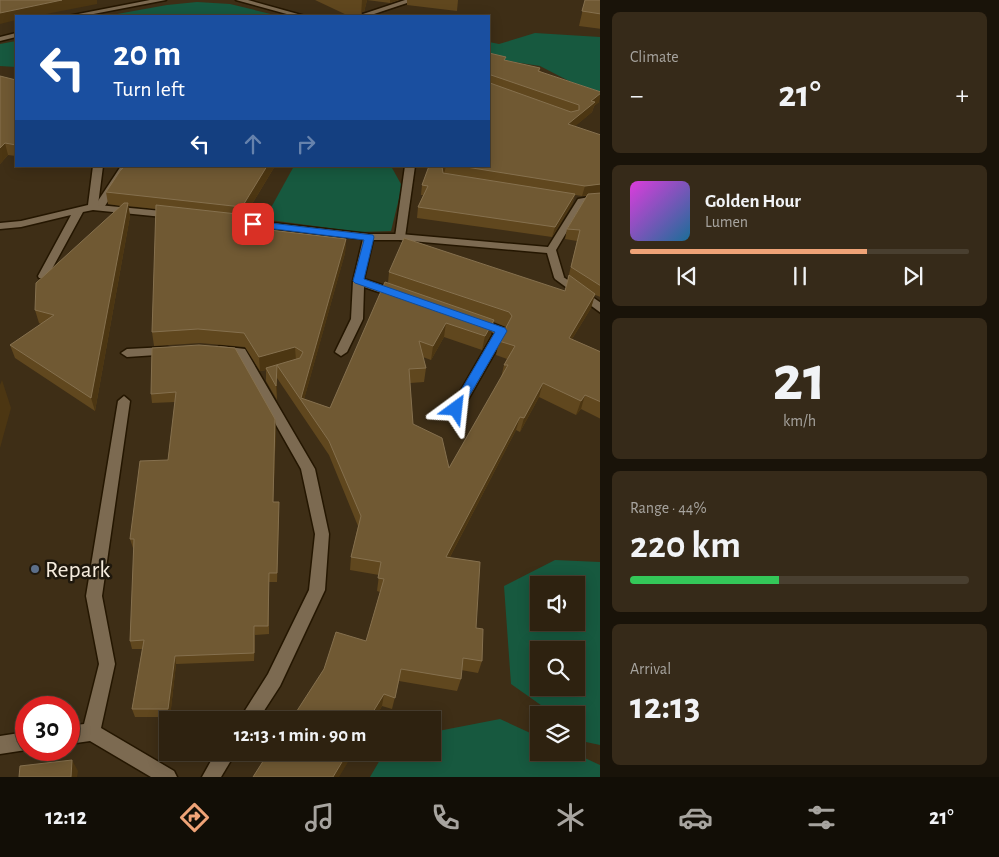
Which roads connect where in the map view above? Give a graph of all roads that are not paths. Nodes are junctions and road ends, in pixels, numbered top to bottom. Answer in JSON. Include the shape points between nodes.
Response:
{"nodes":[{"id":1,"x":162,"y":0,"type":"edge"},
{"id":2,"x":240,"y":0,"type":"edge"},
{"id":3,"x":412,"y":0,"type":"edge"},
{"id":4,"x":78,"y":15,"type":"edge"},
{"id":5,"x":297,"y":15,"type":"edge"},
{"id":6,"x":368,"y":15,"type":"edge"},
{"id":7,"x":15,"y":35,"type":"edge"},
{"id":8,"x":0,"y":39,"type":"edge"},
{"id":9,"x":98,"y":167,"type":"edge"},
{"id":10,"x":125,"y":167,"type":"edge"},
{"id":11,"x":410,"y":167,"type":"edge"},
{"id":12,"x":600,"y":198,"type":"edge"},
{"id":13,"x":96,"y":207,"type":"junction"},
{"id":14,"x":80,"y":210,"type":"junction"},
{"id":15,"x":186,"y":216,"type":"edge"},
{"id":16,"x":244,"y":223,"type":"edge"},
{"id":17,"x":0,"y":226,"type":"edge"},
{"id":18,"x":369,"y":237,"type":"junction"},
{"id":19,"x":400,"y":237,"type":"junction"},
{"id":20,"x":551,"y":250,"type":"junction"},
{"id":21,"x":43,"y":276,"type":"edge"},
{"id":22,"x":358,"y":281,"type":"junction"},
{"id":23,"x":412,"y":300,"type":"edge"},
{"id":24,"x":600,"y":309,"type":"edge"},
{"id":25,"x":466,"y":318,"type":"edge"},
{"id":26,"x":208,"y":349,"type":"edge"},
{"id":27,"x":182,"y":350,"type":"edge"},
{"id":28,"x":341,"y":352,"type":"dead end"},
{"id":29,"x":127,"y":353,"type":"dead end"},
{"id":30,"x":124,"y":401,"type":"dead end"},
{"id":31,"x":456,"y":409,"type":"dead end"},
{"id":32,"x":254,"y":711,"type":"edge"},
{"id":33,"x":92,"y":732,"type":"junction"},
{"id":34,"x":80,"y":734,"type":"edge"},
{"id":35,"x":15,"y":742,"type":"edge"},
{"id":36,"x":0,"y":744,"type":"edge"},
{"id":37,"x":221,"y":761,"type":"edge"},
{"id":38,"x":168,"y":777,"type":"edge"},
{"id":39,"x":210,"y":777,"type":"edge"}],
"edges":[{"from":1,"to":4,"type":"street"},
{"from":2,"to":5,"type":"street"},
{"from":3,"to":6,"type":"street"},
{"from":7,"to":8,"type":"street"},
{"from":9,"to":13,"type":"street"},
{"from":10,"to":13,"type":"street"},
{"from":11,"to":19,"type":"street"},
{"from":12,"to":20,"type":"street","via":[[576,201]]},
{"from":13,"to":14,"type":"street"},
{"from":13,"to":15,"type":"street"},
{"from":14,"to":17,"type":"street"},
{"from":14,"to":21,"type":"street"},
{"from":16,"to":18,"type":"street"},
{"from":18,"to":19,"type":"street"},
{"from":18,"to":22,"type":"street"},
{"from":19,"to":20,"type":"street"},
{"from":20,"to":24,"type":"street","via":[[559,277]]},
{"from":22,"to":23,"type":"street"},
{"from":22,"to":28,"type":"street","via":[[357,319]]},
{"from":25,"to":31,"type":"street","via":[[501,331]]},
{"from":26,"to":32,"type":"street","via":[[241,352],[262,377],[308,469],[322,534],[317,590],[274,680]]},
{"from":27,"to":29,"type":"street"},
{"from":30,"to":33,"type":"street","via":[[94,596],[107,664]]},
{"from":33,"to":34,"type":"street"},
{"from":33,"to":38,"type":"street"},
{"from":35,"to":36,"type":"street"},
{"from":37,"to":39,"type":"street"}]}
